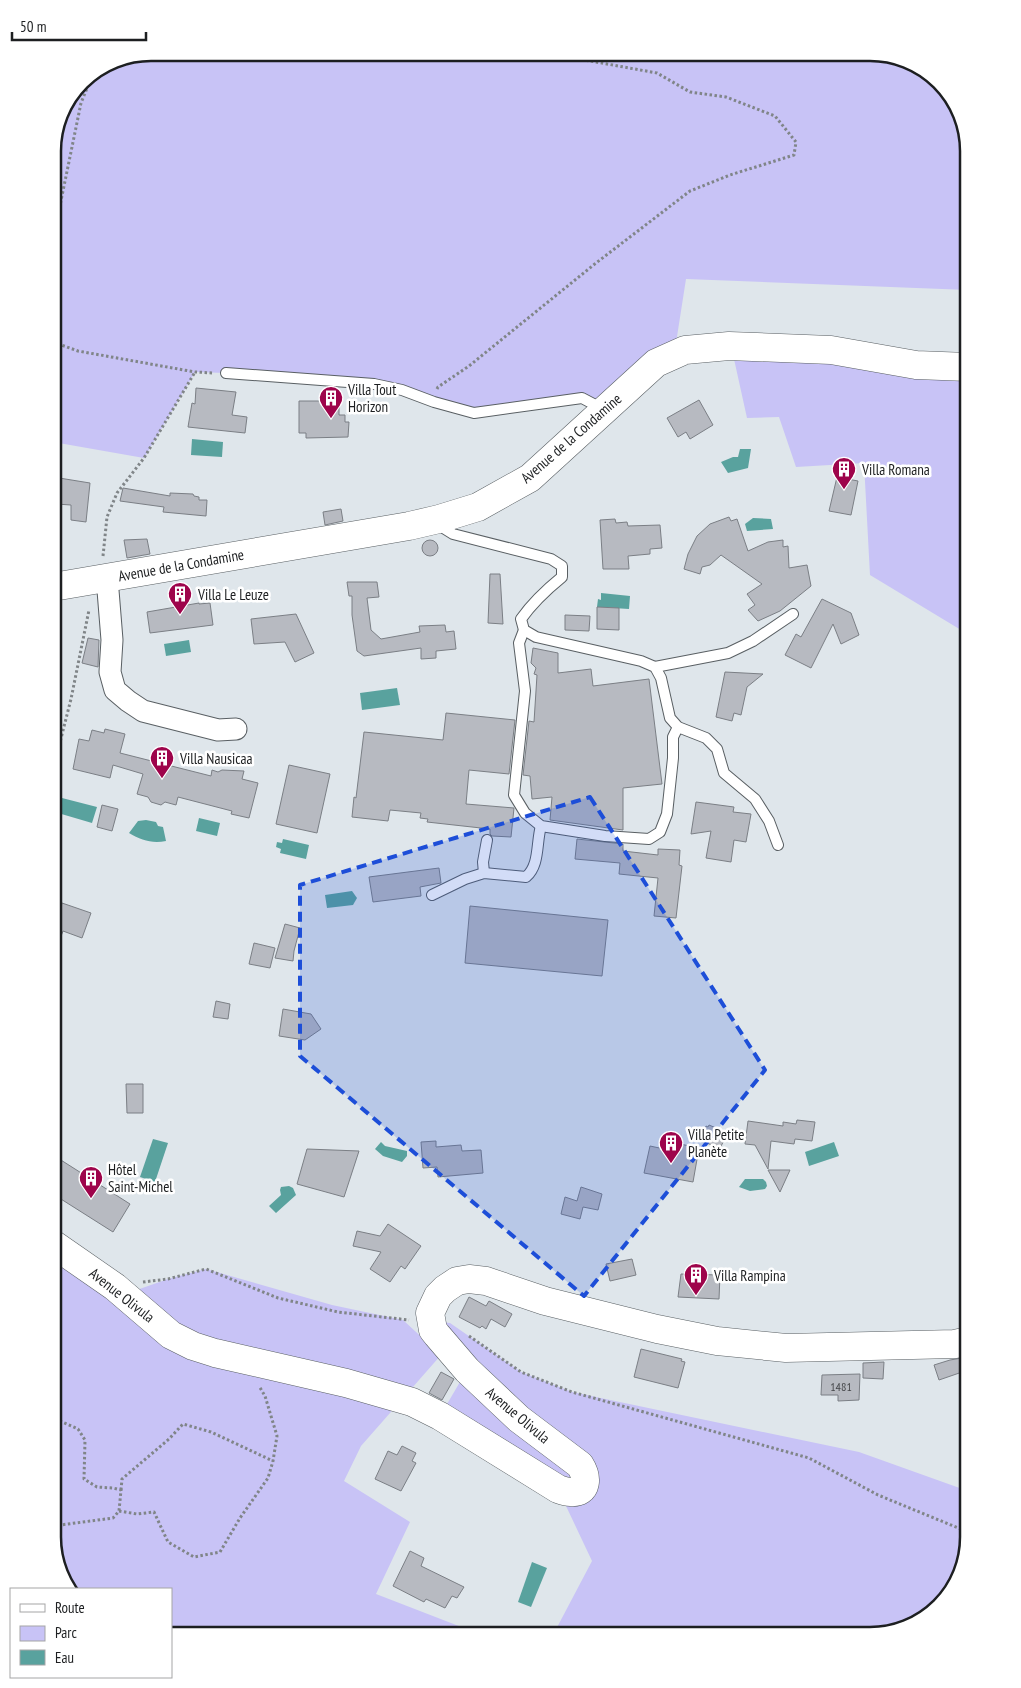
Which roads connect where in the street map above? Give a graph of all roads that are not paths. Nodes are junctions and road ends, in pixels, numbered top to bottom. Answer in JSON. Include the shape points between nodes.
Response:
{"nodes":[{"id":1,"x":960,"y":367,"type":"edge"},
{"id":2,"x":226,"y":373,"type":"road end"},
{"id":3,"x":603,"y":410,"type":"junction"},
{"id":4,"x":439,"y":519,"type":"junction"},
{"id":5,"x":101,"y":579,"type":"junction"},
{"id":6,"x":61,"y":586,"type":"edge"},
{"id":7,"x":793,"y":614,"type":"dead end"},
{"id":8,"x":524,"y":630,"type":"junction"},
{"id":9,"x":655,"y":667,"type":"junction"},
{"id":10,"x":678,"y":727,"type":"junction"},
{"id":11,"x":236,"y":729,"type":"dead end"},
{"id":12,"x":541,"y":826,"type":"junction"},
{"id":13,"x":487,"y":840,"type":"dead end"},
{"id":14,"x":778,"y":845,"type":"dead end"},
{"id":15,"x":484,"y":873,"type":"junction"},
{"id":16,"x":432,"y":895,"type":"dead end"},
{"id":17,"x":61,"y":1250,"type":"edge"},
{"id":18,"x":960,"y":1343,"type":"edge"}],
"edges":[{"from":1,"to":3,"type":"street","name":"Avenue de la Condamine","via":[[916,365],[831,350],[707,347],[685,350],[656,363]]},
{"from":2,"to":3,"type":"lane","via":[[374,384],[474,413],[582,398]]},
{"from":3,"to":4,"type":"street","name":"Avenue de la Condamine","via":[[530,478],[478,507]]},
{"from":4,"to":5,"type":"street","name":"Avenue de la Condamine"},
{"from":4,"to":8,"type":"lane","via":[[453,534],[551,559],[562,566],[562,577],[531,604],[521,619]]},
{"from":5,"to":6,"type":"street","name":"Avenue de la Condamine"},
{"from":5,"to":11,"type":"street","via":[[112,640],[110,672],[115,690],[143,711],[218,730]]},
{"from":7,"to":9,"type":"lane","via":[[753,641],[728,653]]},
{"from":8,"to":9,"type":"lane","via":[[536,636],[642,661]]},
{"from":8,"to":12,"type":"lane","via":[[519,643],[525,691],[514,795],[525,813]]},
{"from":9,"to":10,"type":"lane","via":[[661,678],[670,718]]},
{"from":10,"to":12,"type":"lane","via":[[672,738],[667,814],[660,832],[649,840]]},
{"from":10,"to":14,"type":"lane","via":[[706,738],[717,749],[724,773],[755,798]]},
{"from":12,"to":15,"type":"lane","via":[[535,865],[526,877]]},
{"from":13,"to":15,"type":"lane"},
{"from":15,"to":16,"type":"lane"},
{"from":17,"to":18,"type":"street","name":"Avenue Olivula","via":[[115,1287],[172,1334],[193,1346],[412,1402],[558,1489],[570,1493],[584,1487],[585,1473],[580,1465],[519,1419],[437,1335],[430,1313],[445,1289],[457,1281],[486,1281],[545,1301],[717,1341],[786,1348]]}]}
